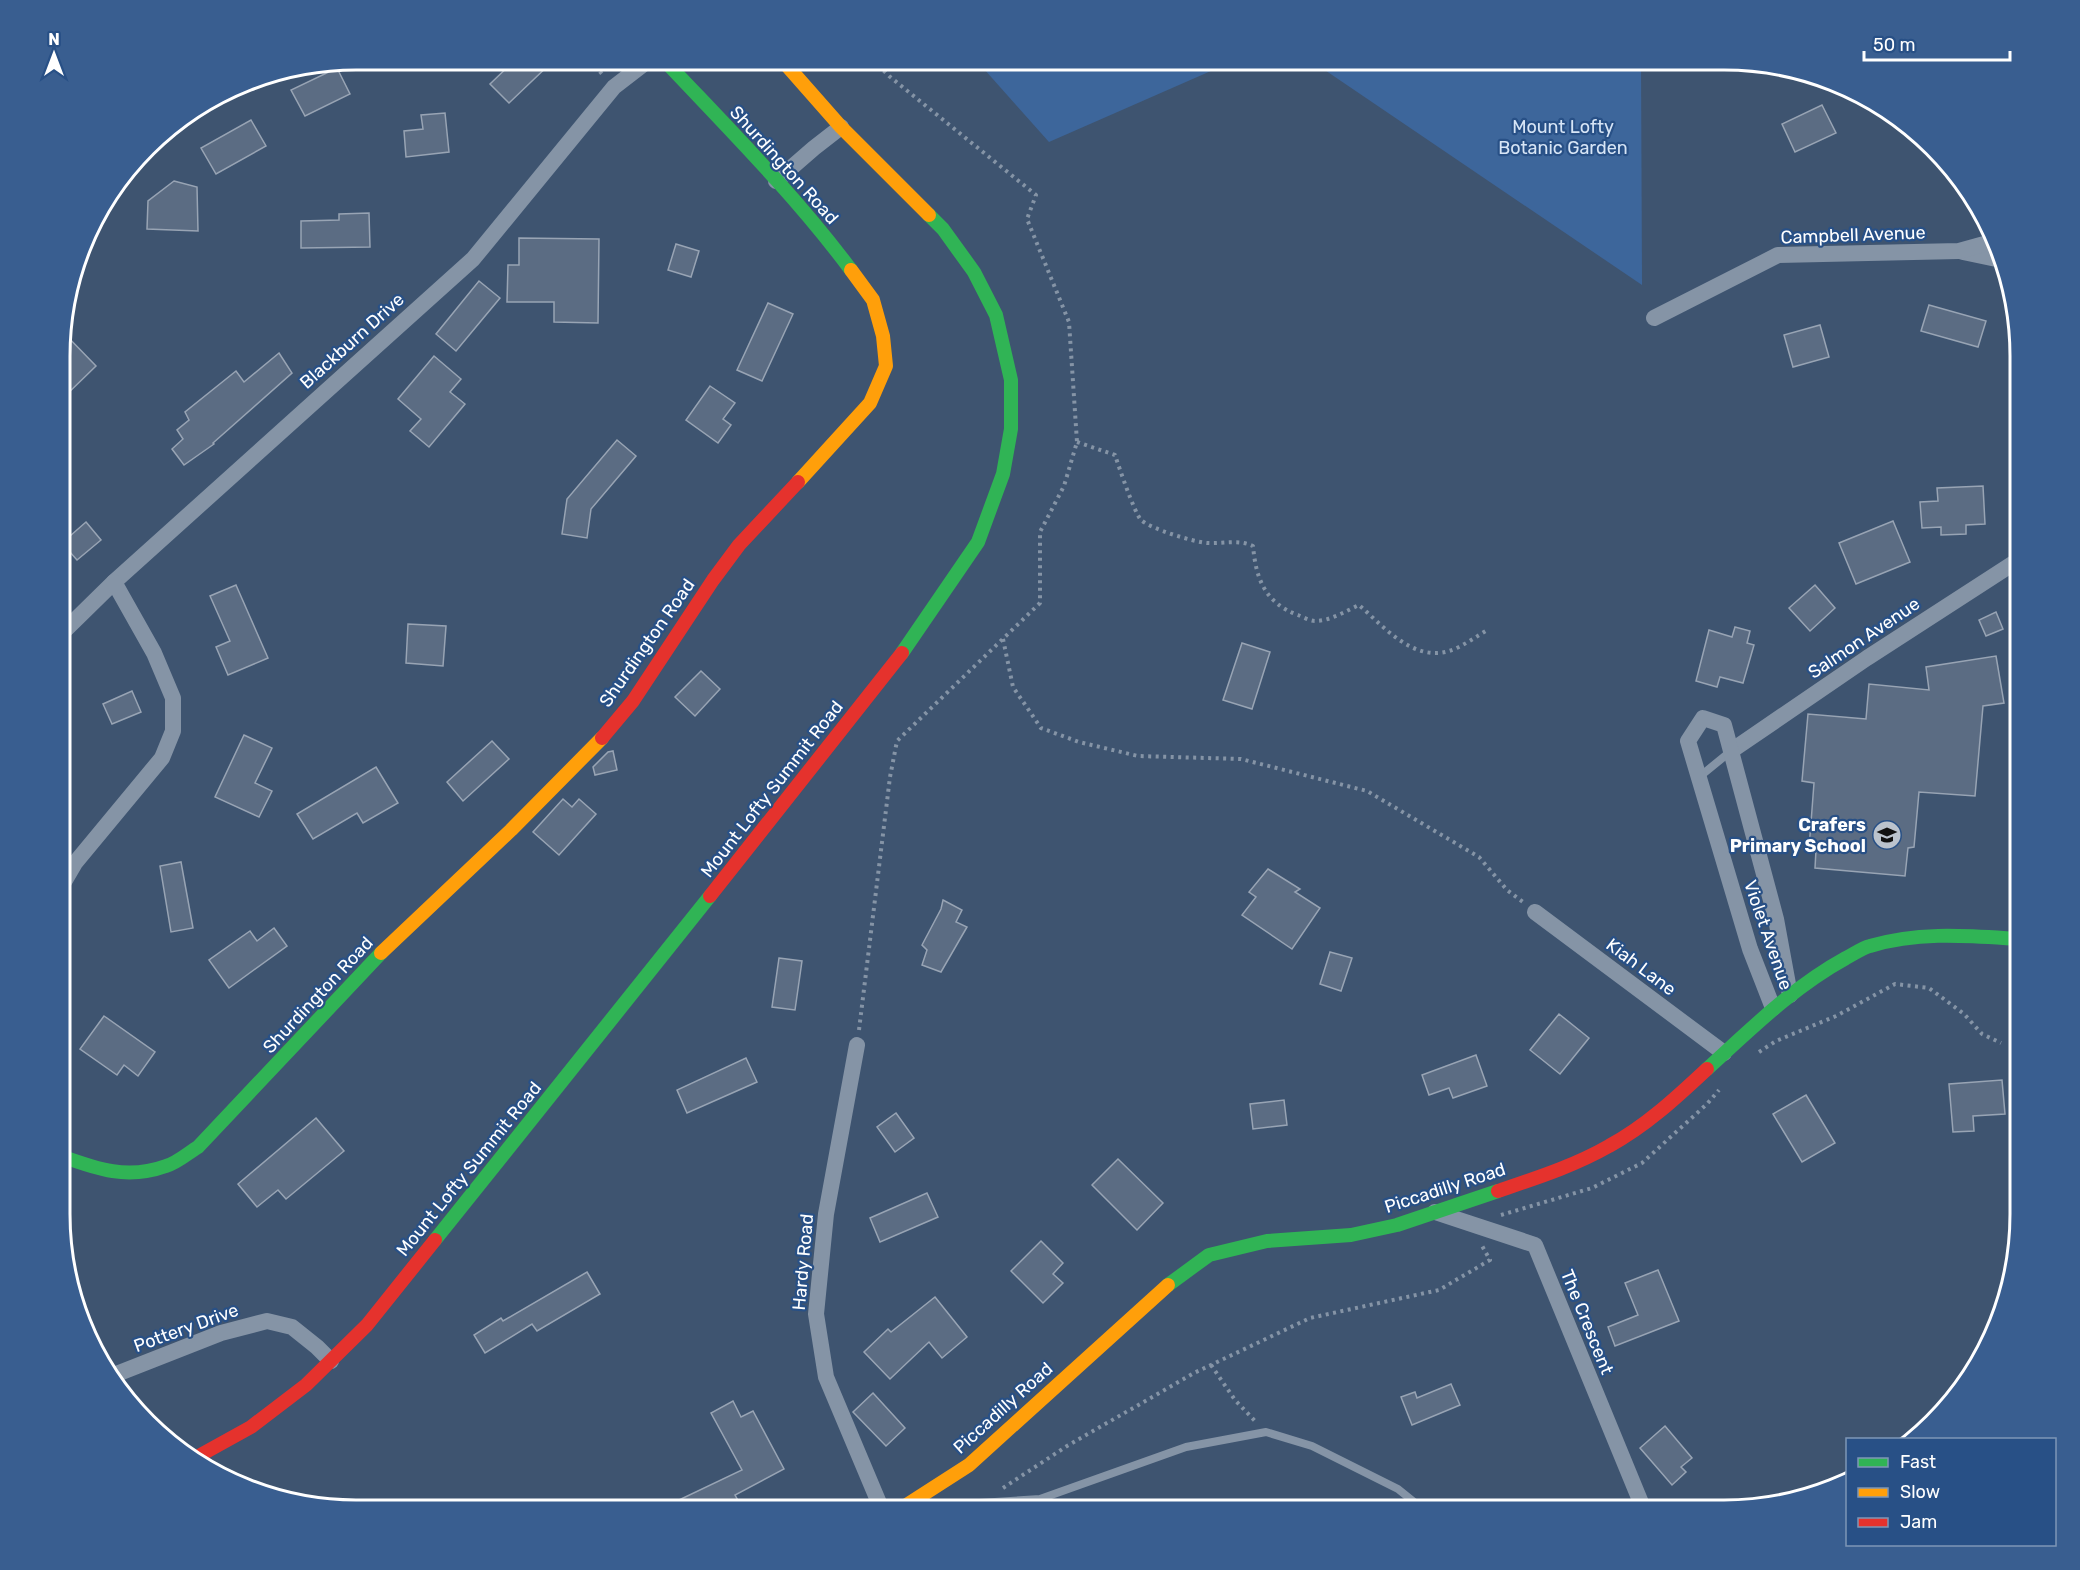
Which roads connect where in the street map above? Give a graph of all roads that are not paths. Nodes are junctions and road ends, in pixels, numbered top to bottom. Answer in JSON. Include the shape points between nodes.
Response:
{"nodes":[{"id":1,"x":636,"y":70,"type":"edge"},
{"id":2,"x":673,"y":70,"type":"edge"},
{"id":3,"x":791,"y":70,"type":"edge"},
{"id":4,"x":841,"y":127,"type":"junction"},
{"id":5,"x":776,"y":181,"type":"junction"},
{"id":6,"x":1986,"y":243,"type":"edge"},
{"id":7,"x":1959,"y":251,"type":"junction"},
{"id":8,"x":1992,"y":258,"type":"edge"},
{"id":9,"x":1654,"y":318,"type":"dead end"},
{"id":10,"x":2010,"y":565,"type":"edge"},
{"id":11,"x":114,"y":582,"type":"junction"},
{"id":12,"x":70,"y":625,"type":"edge"},
{"id":13,"x":1731,"y":751,"type":"junction"},
{"id":14,"x":1698,"y":778,"type":"junction"},
{"id":15,"x":70,"y":872,"type":"edge"},
{"id":16,"x":1535,"y":912,"type":"road end"},
{"id":17,"x":2010,"y":938,"type":"edge"},
{"id":18,"x":1790,"y":995,"type":"junction"},
{"id":19,"x":1773,"y":1008,"type":"junction"},
{"id":20,"x":857,"y":1046,"type":"dead end"},
{"id":21,"x":1724,"y":1053,"type":"junction"},
{"id":22,"x":70,"y":1159,"type":"edge"},
{"id":23,"x":1435,"y":1212,"type":"junction"},
{"id":24,"x":331,"y":1361,"type":"junction"},
{"id":25,"x":120,"y":1373,"type":"edge"},
{"id":26,"x":202,"y":1454,"type":"edge"},
{"id":27,"x":878,"y":1500,"type":"edge"},
{"id":28,"x":914,"y":1500,"type":"edge"},
{"id":29,"x":1025,"y":1500,"type":"edge"},
{"id":30,"x":1412,"y":1500,"type":"edge"},
{"id":31,"x":1640,"y":1500,"type":"edge"}],
"edges":[{"from":1,"to":11,"type":"street","name":"Blackburn Drive","via":[[614,87],[473,260]]},
{"from":2,"to":5,"type":"main road","name":"Shurdington Road"},
{"from":3,"to":4,"type":"main road","name":"Mount Lofty Summit Road"},
{"from":4,"to":5,"type":"street"},
{"from":4,"to":24,"type":"main road","name":"Mount Lofty Summit Road","via":[[944,229],[974,272],[996,315],[1011,380],[1011,429],[1003,474],[978,542],[909,644],[681,933],[368,1324]]},
{"from":5,"to":22,"type":"main road","name":"Shurdington Road","via":[[873,300],[886,366],[870,403],[739,545],[633,701],[599,741],[363,970],[198,1147],[168,1166],[143,1172],[104,1171]]},
{"from":6,"to":7,"type":"street","name":"Campbell Avenue"},
{"from":7,"to":8,"type":"street"},
{"from":7,"to":9,"type":"street","name":"Campbell Avenue","via":[[1778,255]]},
{"from":10,"to":13,"type":"street","name":"Salmon Avenue"},
{"from":11,"to":12,"type":"street","name":"Blackburn Drive"},
{"from":11,"to":15,"type":"street","via":[[154,653],[173,698],[173,731],[162,758]]},
{"from":13,"to":14,"type":"lane"},
{"from":13,"to":14,"type":"street","name":"Violet Avenue","via":[[1724,725],[1703,718],[1688,741]]},
{"from":13,"to":18,"type":"street","name":"Violet Avenue","via":[[1776,919]]},
{"from":14,"to":19,"type":"street","name":"Violet Avenue","via":[[1750,949]]},
{"from":16,"to":21,"type":"street","name":"Kiah Lane"},
{"from":17,"to":18,"type":"main road","name":"Piccadilly Road","via":[[1946,934],[1869,946],[1826,969]]},
{"from":18,"to":19,"type":"main road","name":"Piccadilly Road"},
{"from":19,"to":21,"type":"main road","name":"Piccadilly Road"},
{"from":20,"to":27,"type":"street","name":"Hardy Road","via":[[826,1214],[816,1314],[826,1377]]},
{"from":21,"to":23,"type":"main road","name":"Piccadilly Road","via":[[1665,1108],[1610,1146],[1560,1170]]},
{"from":23,"to":28,"type":"main road","name":"Piccadilly Road","via":[[1351,1235],[1267,1241],[1209,1255],[1161,1290],[969,1465]]},
{"from":23,"to":31,"type":"street","name":"The Crescent","via":[[1535,1245]]},
{"from":24,"to":25,"type":"street","name":"Pottery Drive","via":[[292,1328],[267,1321],[221,1333]]},
{"from":24,"to":26,"type":"main road","name":"Mount Lofty Summit Road","via":[[251,1427]]},
{"from":29,"to":30,"type":"lane","via":[[1040,1499],[1186,1447],[1266,1432],[1312,1446],[1398,1489]]}]}
